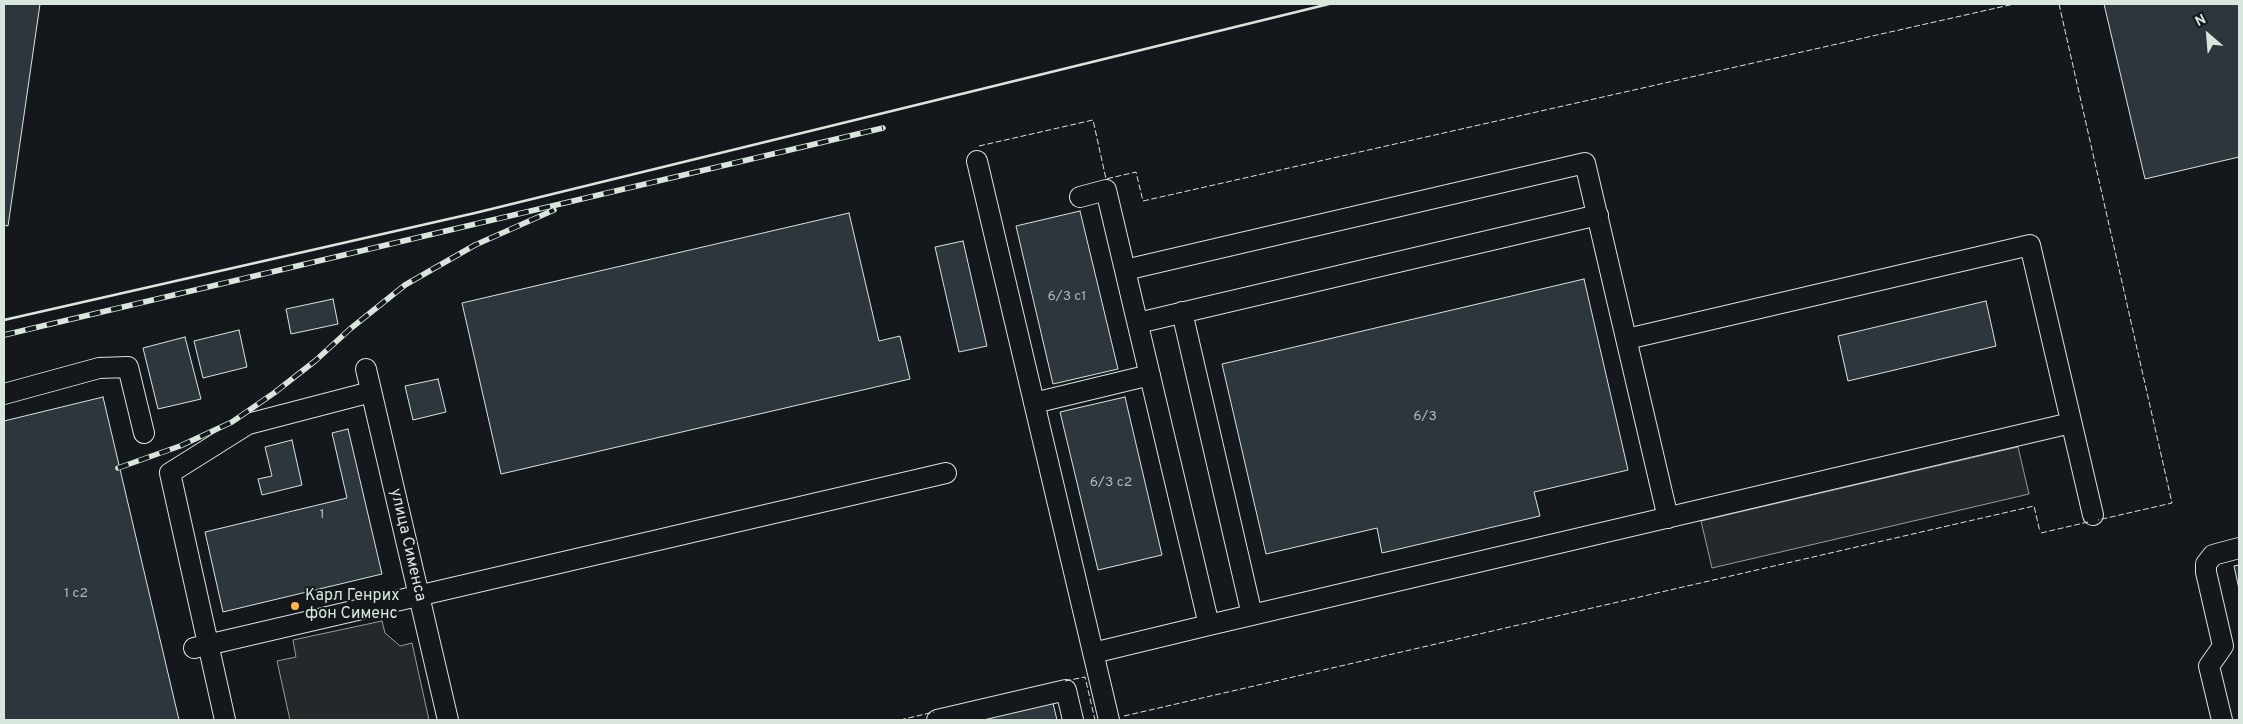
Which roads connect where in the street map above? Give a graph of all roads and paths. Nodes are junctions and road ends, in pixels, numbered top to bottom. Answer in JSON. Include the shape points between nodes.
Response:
{"nodes":[{"id":1,"x":977,"y":162,"type":"dead end"},
{"id":2,"x":1080,"y":196,"type":"dead end"},
{"id":3,"x":1598,"y":215,"type":"junction"},
{"id":4,"x":1125,"y":270,"type":"junction"},
{"id":5,"x":1182,"y":312,"type":"junction"},
{"id":6,"x":1138,"y":323,"type":"junction"},
{"id":7,"x":1627,"y":339,"type":"junction"},
{"id":8,"x":366,"y":369,"type":"dead end"},
{"id":9,"x":1150,"y":375,"type":"junction"},
{"id":10,"x":371,"y":392,"type":"junction"},
{"id":11,"x":4,"y":394,"type":"edge"},
{"id":12,"x":1034,"y":402,"type":"junction"},
{"id":13,"x":2071,"y":423,"type":"junction"},
{"id":14,"x":144,"y":433,"type":"dead end"},
{"id":15,"x":946,"y":473,"type":"dead end"},
{"id":16,"x":2092,"y":515,"type":"dead end"},
{"id":17,"x":1668,"y":518,"type":"junction"},
{"id":18,"x":2239,"y":548,"type":"edge"},
{"id":19,"x":419,"y":597,"type":"junction"},
{"id":20,"x":1252,"y":615,"type":"junction"},
{"id":21,"x":1209,"y":625,"type":"junction"},
{"id":22,"x":202,"y":646,"type":"junction"},
{"id":23,"x":1093,"y":653,"type":"junction"},
{"id":24,"x":225,"y":720,"type":"edge"},
{"id":25,"x":448,"y":720,"type":"edge"},
{"id":26,"x":938,"y":720,"type":"edge"},
{"id":27,"x":1073,"y":720,"type":"edge"},
{"id":28,"x":1109,"y":720,"type":"edge"},
{"id":29,"x":2222,"y":720,"type":"edge"}],
"edges":[{"from":1,"to":12,"type":"street"},
{"from":2,"to":4,"type":"street","via":[[1106,190]]},
{"from":3,"to":4,"type":"street","via":[[1586,163]]},
{"from":3,"to":5,"type":"street"},
{"from":3,"to":7,"type":"street"},
{"from":4,"to":6,"type":"street"},
{"from":5,"to":6,"type":"street"},
{"from":5,"to":20,"type":"street"},
{"from":6,"to":9,"type":"street"},
{"from":7,"to":13,"type":"street","via":[[2030,245]]},
{"from":7,"to":17,"type":"street"},
{"from":8,"to":10,"type":"street","name":"улица Сименса"},
{"from":9,"to":12,"type":"street"},
{"from":9,"to":21,"type":"street"},
{"from":10,"to":19,"type":"street","name":"улица Сименса"},
{"from":10,"to":22,"type":"street","via":[[248,424],[170,473]]},
{"from":11,"to":14,"type":"street","via":[[99,368],[128,367]]},
{"from":12,"to":23,"type":"street"},
{"from":13,"to":16,"type":"street"},
{"from":13,"to":17,"type":"street"},
{"from":15,"to":19,"type":"street"},
{"from":17,"to":20,"type":"street"},
{"from":18,"to":29,"type":"street","via":[[2213,555],[2206,564],[2223,646],[2209,666]]},
{"from":19,"to":22,"type":"street"},
{"from":19,"to":25,"type":"street","name":"улица Сименса"},
{"from":20,"to":21,"type":"street"},
{"from":21,"to":23,"type":"street"},
{"from":22,"to":24,"type":"street"},
{"from":23,"to":28,"type":"street"},
{"from":26,"to":27,"type":"street","via":[[1066,690]]}]}
